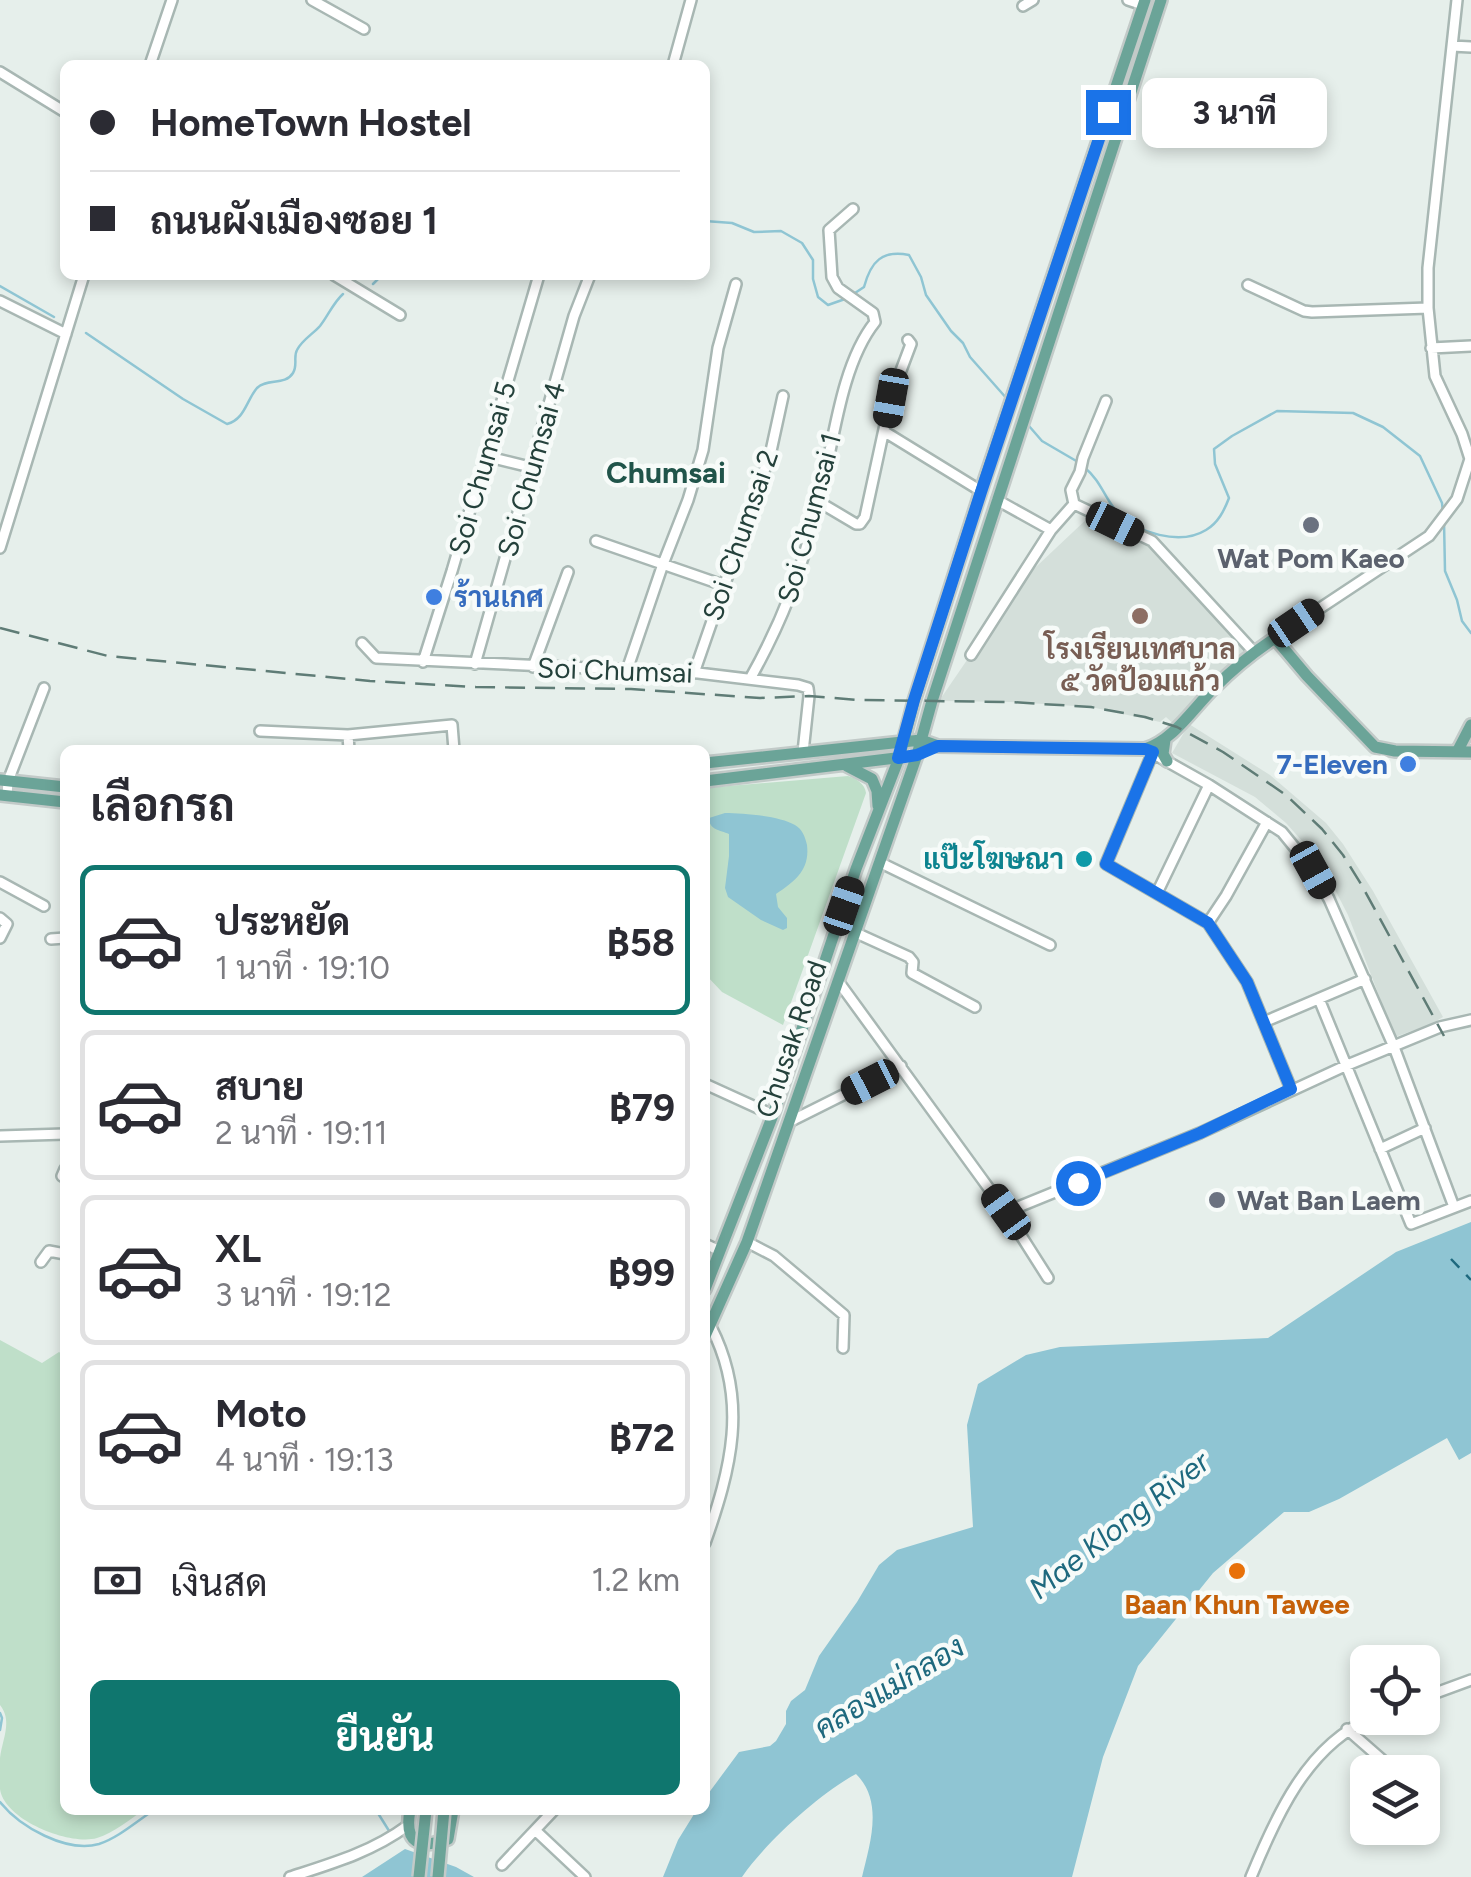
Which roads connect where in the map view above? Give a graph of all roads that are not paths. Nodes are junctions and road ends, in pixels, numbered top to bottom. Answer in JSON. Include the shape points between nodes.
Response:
{"nodes":[{"id":1,"x":172,"y":0,"type":"edge"},
{"id":2,"x":312,"y":0,"type":"edge"},
{"id":3,"x":691,"y":0,"type":"edge"},
{"id":4,"x":1034,"y":0,"type":"edge"},
{"id":5,"x":1128,"y":0,"type":"edge"},
{"id":6,"x":1161,"y":0,"type":"edge"},
{"id":7,"x":1456,"y":0,"type":"edge"},
{"id":8,"x":1144,"y":3,"type":"edge"},
{"id":9,"x":1023,"y":6,"type":"dead end"},
{"id":10,"x":364,"y":29,"type":"dead end"},
{"id":11,"x":1452,"y":46,"type":"junction"},
{"id":12,"x":1471,"y":47,"type":"edge"},
{"id":13,"x":152,"y":60,"type":"edge"},
{"id":14,"x":674,"y":60,"type":"edge"},
{"id":15,"x":0,"y":72,"type":"edge"},
{"id":16,"x":60,"y":109,"type":"edge"},
{"id":17,"x":853,"y":209,"type":"dead end"},
{"id":18,"x":82,"y":280,"type":"edge"},
{"id":19,"x":342,"y":280,"type":"edge"},
{"id":20,"x":538,"y":280,"type":"edge"},
{"id":21,"x":588,"y":280,"type":"edge"},
{"id":22,"x":736,"y":284,"type":"dead end"},
{"id":23,"x":1248,"y":285,"type":"dead end"},
{"id":24,"x":0,"y":300,"type":"edge"},
{"id":25,"x":1428,"y":308,"type":"junction"},
{"id":26,"x":400,"y":315,"type":"dead end"},
{"id":27,"x":66,"y":334,"type":"junction"},
{"id":28,"x":908,"y":340,"type":"dead end"},
{"id":29,"x":1471,"y":346,"type":"edge"},
{"id":30,"x":1430,"y":348,"type":"junction"},
{"id":31,"x":783,"y":396,"type":"dead end"},
{"id":32,"x":1106,"y":401,"type":"dead end"},
{"id":33,"x":885,"y":432,"type":"junction"},
{"id":34,"x":485,"y":456,"type":"junction"},
{"id":35,"x":530,"y":468,"type":"junction"},
{"id":36,"x":981,"y":492,"type":"junction"},
{"id":37,"x":998,"y":500,"type":"junction"},
{"id":38,"x":819,"y":502,"type":"junction"},
{"id":39,"x":1074,"y":504,"type":"junction"},
{"id":40,"x":1051,"y":530,"type":"junction"},
{"id":41,"x":596,"y":542,"type":"dead end"},
{"id":42,"x":0,"y":548,"type":"edge"},
{"id":43,"x":663,"y":564,"type":"junction"},
{"id":44,"x":568,"y":572,"type":"dead end"},
{"id":45,"x":723,"y":585,"type":"junction"},
{"id":46,"x":1275,"y":638,"type":"junction"},
{"id":47,"x":362,"y":643,"type":"dead end"},
{"id":48,"x":1254,"y":652,"type":"junction"},
{"id":49,"x":972,"y":655,"type":"dead end"},
{"id":50,"x":424,"y":662,"type":"junction"},
{"id":51,"x":475,"y":664,"type":"junction"},
{"id":52,"x":533,"y":667,"type":"junction"},
{"id":53,"x":627,"y":670,"type":"junction"},
{"id":54,"x":694,"y":673,"type":"junction"},
{"id":55,"x":923,"y":674,"type":"junction"},
{"id":56,"x":750,"y":679,"type":"junction"},
{"id":57,"x":939,"y":680,"type":"junction"},
{"id":58,"x":44,"y":688,"type":"dead end"},
{"id":59,"x":1471,"y":725,"type":"edge"},
{"id":60,"x":260,"y":732,"type":"dead end"},
{"id":61,"x":348,"y":735,"type":"junction"},
{"id":62,"x":921,"y":740,"type":"junction"},
{"id":63,"x":1165,"y":740,"type":"junction"},
{"id":64,"x":903,"y":742,"type":"junction"},
{"id":65,"x":349,"y":745,"type":"edge"},
{"id":66,"x":454,"y":745,"type":"edge"},
{"id":67,"x":938,"y":746,"type":"junction"},
{"id":68,"x":1149,"y":751,"type":"junction"},
{"id":69,"x":803,"y":752,"type":"junction"},
{"id":70,"x":1464,"y":752,"type":"edge"},
{"id":71,"x":917,"y":755,"type":"junction"},
{"id":72,"x":898,"y":758,"type":"junction"},
{"id":73,"x":1167,"y":760,"type":"junction"},
{"id":74,"x":710,"y":762,"type":"edge"},
{"id":75,"x":843,"y":764,"type":"junction"},
{"id":76,"x":710,"y":779,"type":"edge"},
{"id":77,"x":4,"y":780,"type":"edge"},
{"id":78,"x":1209,"y":785,"type":"junction"},
{"id":79,"x":60,"y":786,"type":"edge"},
{"id":80,"x":4,"y":796,"type":"edge"},
{"id":81,"x":60,"y":802,"type":"edge"},
{"id":82,"x":878,"y":810,"type":"junction"},
{"id":83,"x":1267,"y":822,"type":"junction"},
{"id":84,"x":879,"y":862,"type":"junction"},
{"id":85,"x":856,"y":869,"type":"junction"},
{"id":86,"x":874,"y":876,"type":"junction"},
{"id":87,"x":0,"y":882,"type":"edge"},
{"id":88,"x":1156,"y":893,"type":"junction"},
{"id":89,"x":44,"y":906,"type":"dead end"},
{"id":90,"x":0,"y":918,"type":"edge"},
{"id":91,"x":1208,"y":923,"type":"junction"},
{"id":92,"x":854,"y":932,"type":"junction"},
{"id":93,"x":0,"y":938,"type":"edge"},
{"id":94,"x":60,"y":938,"type":"edge"},
{"id":95,"x":51,"y":939,"type":"dead end"},
{"id":96,"x":1050,"y":945,"type":"dead end"},
{"id":97,"x":1365,"y":979,"type":"junction"},
{"id":98,"x":838,"y":981,"type":"junction"},
{"id":99,"x":1319,"y":1000,"type":"junction"},
{"id":100,"x":975,"y":1007,"type":"dead end"},
{"id":101,"x":1471,"y":1020,"type":"edge"},
{"id":102,"x":1264,"y":1022,"type":"junction"},
{"id":103,"x":1394,"y":1046,"type":"junction"},
{"id":104,"x":901,"y":1066,"type":"junction"},
{"id":105,"x":1345,"y":1066,"type":"junction"},
{"id":106,"x":710,"y":1086,"type":"edge"},
{"id":107,"x":1291,"y":1089,"type":"junction"},
{"id":108,"x":772,"y":1115,"type":"junction"},
{"id":109,"x":789,"y":1122,"type":"junction"},
{"id":110,"x":1424,"y":1128,"type":"junction"},
{"id":111,"x":60,"y":1134,"type":"edge"},
{"id":112,"x":0,"y":1136,"type":"edge"},
{"id":113,"x":1380,"y":1149,"type":"junction"},
{"id":114,"x":1471,"y":1201,"type":"edge"},
{"id":115,"x":1454,"y":1207,"type":"junction"},
{"id":116,"x":1006,"y":1212,"type":"junction"},
{"id":117,"x":747,"y":1242,"type":"junction"},
{"id":118,"x":710,"y":1246,"type":"edge"},
{"id":119,"x":720,"y":1251,"type":"junction"},
{"id":120,"x":60,"y":1253,"type":"edge"},
{"id":121,"x":40,"y":1262,"type":"dead end"},
{"id":122,"x":710,"y":1276,"type":"edge"},
{"id":123,"x":1048,"y":1278,"type":"dead end"},
{"id":124,"x":710,"y":1326,"type":"edge"},
{"id":125,"x":710,"y":1334,"type":"edge"},
{"id":126,"x":843,"y":1348,"type":"dead end"},
{"id":127,"x":710,"y":1530,"type":"edge"},
{"id":128,"x":1471,"y":1680,"type":"edge"},
{"id":129,"x":1440,"y":1691,"type":"edge"},
{"id":130,"x":1350,"y":1729,"type":"edge"},
{"id":131,"x":1347,"y":1730,"type":"junction"},
{"id":132,"x":1376,"y":1755,"type":"edge"},
{"id":133,"x":408,"y":1815,"type":"edge"},
{"id":134,"x":425,"y":1815,"type":"edge"},
{"id":135,"x":444,"y":1815,"type":"edge"},
{"id":136,"x":452,"y":1815,"type":"edge"},
{"id":137,"x":549,"y":1815,"type":"edge"},
{"id":138,"x":403,"y":1829,"type":"junction"},
{"id":139,"x":535,"y":1830,"type":"junction"},
{"id":140,"x":502,"y":1865,"type":"dead end"},
{"id":141,"x":290,"y":1877,"type":"edge"},
{"id":142,"x":419,"y":1877,"type":"edge"},
{"id":143,"x":438,"y":1877,"type":"edge"},
{"id":144,"x":586,"y":1877,"type":"edge"},
{"id":145,"x":1251,"y":1877,"type":"edge"}],
"edges":[{"from":1,"to":13,"type":"street"},
{"from":2,"to":10,"type":"street"},
{"from":3,"to":14,"type":"street"},
{"from":4,"to":9,"type":"street"},
{"from":5,"to":8,"type":"street"},
{"from":6,"to":37,"type":"main road","name":"Chusak Road"},
{"from":7,"to":11,"type":"street"},
{"from":8,"to":36,"type":"main road","name":"Chusak Road"},
{"from":11,"to":12,"type":"street"},
{"from":11,"to":25,"type":"street"},
{"from":15,"to":16,"type":"street"},
{"from":17,"to":38,"type":"street","name":"Soi Chumsai 1","via":[[829,230],[832,277],[875,322],[862,338],[839,408]]},
{"from":18,"to":27,"type":"street"},
{"from":19,"to":26,"type":"street"},
{"from":20,"to":34,"type":"street","name":"Soi Chumsai 5"},
{"from":21,"to":35,"type":"street","name":"Soi Chumsai 4"},
{"from":22,"to":43,"type":"street","via":[[718,348],[703,450]]},
{"from":23,"to":25,"type":"street","via":[[1304,311]]},
{"from":24,"to":27,"type":"street"},
{"from":25,"to":30,"type":"street"},
{"from":27,"to":42,"type":"street"},
{"from":28,"to":33,"type":"street"},
{"from":29,"to":30,"type":"street"},
{"from":30,"to":46,"type":"street","via":[[1470,459],[1456,500],[1429,536]]},
{"from":31,"to":45,"type":"street","name":"Soi Chumsai 2","via":[[771,451]]},
{"from":32,"to":39,"type":"street","via":[[1070,490]]},
{"from":33,"to":36,"type":"street"},
{"from":33,"to":38,"type":"street","via":[[860,524]]},
{"from":34,"to":35,"type":"street"},
{"from":34,"to":50,"type":"street","name":"Soi Chumsai 5"},
{"from":35,"to":51,"type":"street","name":"Soi Chumsai 4"},
{"from":36,"to":55,"type":"main road","name":"Chusak Road"},
{"from":37,"to":40,"type":"street"},
{"from":37,"to":57,"type":"main road","name":"Chusak Road"},
{"from":38,"to":56,"type":"street","name":"Soi Chumsai 1","via":[[795,586]]},
{"from":39,"to":40,"type":"street"},
{"from":39,"to":48,"type":"street","via":[[1152,541]]},
{"from":40,"to":49,"type":"street"},
{"from":41,"to":43,"type":"street"},
{"from":43,"to":45,"type":"street"},
{"from":43,"to":53,"type":"street"},
{"from":44,"to":52,"type":"street"},
{"from":45,"to":54,"type":"street","name":"Soi Chumsai 2"},
{"from":46,"to":48,"type":"main road"},
{"from":46,"to":70,"type":"main road","via":[[1374,747]]},
{"from":47,"to":50,"type":"street","name":"Soi Chumsai","via":[[376,658]]},
{"from":48,"to":63,"type":"main road"},
{"from":50,"to":51,"type":"street","name":"Soi Chumsai"},
{"from":51,"to":52,"type":"street","name":"Soi Chumsai"},
{"from":52,"to":53,"type":"street","name":"Soi Chumsai"},
{"from":53,"to":54,"type":"street","name":"Soi Chumsai"},
{"from":54,"to":56,"type":"street","name":"Soi Chumsai"},
{"from":55,"to":57,"type":"main road"},
{"from":55,"to":64,"type":"main road","name":"Chusak Road"},
{"from":56,"to":69,"type":"street","name":"Soi Chumsai","via":[[808,688]]},
{"from":57,"to":62,"type":"main road","name":"Chusak Road"},
{"from":58,"to":77,"type":"street"},
{"from":59,"to":70,"type":"main road"},
{"from":60,"to":61,"type":"street"},
{"from":61,"to":65,"type":"street"},
{"from":61,"to":66,"type":"street","via":[[452,725]]},
{"from":62,"to":64,"type":"main road"},
{"from":62,"to":67,"type":"main road"},
{"from":62,"to":71,"type":"main road","name":"Chusak Road"},
{"from":63,"to":68,"type":"main road"},
{"from":63,"to":73,"type":"main road"},
{"from":64,"to":69,"type":"main road"},
{"from":64,"to":72,"type":"main road","name":"Chusak Road"},
{"from":67,"to":68,"type":"main road"},
{"from":67,"to":71,"type":"main road"},
{"from":68,"to":73,"type":"street"},
{"from":68,"to":88,"type":"street","via":[[1106,864]]},
{"from":69,"to":74,"type":"main road"},
{"from":71,"to":72,"type":"main road"},
{"from":71,"to":84,"type":"main road","name":"Chusak Road"},
{"from":72,"to":75,"type":"main road"},
{"from":72,"to":82,"type":"main road","name":"Chusak Road"},
{"from":73,"to":78,"type":"street"},
{"from":75,"to":76,"type":"main road"},
{"from":75,"to":82,"type":"main road","via":[[872,779]]},
{"from":77,"to":79,"type":"main road"},
{"from":77,"to":80,"type":"street"},
{"from":78,"to":83,"type":"street"},
{"from":78,"to":88,"type":"street"},
{"from":80,"to":81,"type":"main road"},
{"from":82,"to":85,"type":"main road","name":"Chusak Road"},
{"from":83,"to":91,"type":"street"},
{"from":83,"to":97,"type":"street","via":[[1313,870]]},
{"from":84,"to":86,"type":"main road","name":"Chusak Road"},
{"from":84,"to":96,"type":"street"},
{"from":85,"to":86,"type":"main road"},
{"from":85,"to":108,"type":"main road","name":"Chusak Road"},
{"from":86,"to":92,"type":"main road","name":"Chusak Road"},
{"from":87,"to":89,"type":"street"},
{"from":88,"to":91,"type":"street"},
{"from":90,"to":93,"type":"street","via":[[8,924]]},
{"from":91,"to":102,"type":"street"},
{"from":92,"to":98,"type":"main road","name":"Chusak Road"},
{"from":92,"to":100,"type":"street","via":[[909,957],[916,976]]},
{"from":94,"to":95,"type":"street"},
{"from":97,"to":99,"type":"street"},
{"from":97,"to":103,"type":"street"},
{"from":98,"to":104,"type":"street"},
{"from":98,"to":109,"type":"main road","name":"Chusak Road"},
{"from":99,"to":102,"type":"street"},
{"from":99,"to":105,"type":"street"},
{"from":101,"to":103,"type":"street"},
{"from":102,"to":107,"type":"street"},
{"from":103,"to":105,"type":"street"},
{"from":103,"to":110,"type":"street"},
{"from":104,"to":109,"type":"street"},
{"from":104,"to":116,"type":"street"},
{"from":105,"to":107,"type":"street"},
{"from":105,"to":113,"type":"street"},
{"from":106,"to":108,"type":"street"},
{"from":107,"to":116,"type":"street"},
{"from":108,"to":119,"type":"main road","name":"Chusak Road"},
{"from":109,"to":117,"type":"main road","name":"Chusak Road"},
{"from":110,"to":113,"type":"street"},
{"from":110,"to":115,"type":"street"},
{"from":111,"to":112,"type":"street"},
{"from":113,"to":115,"type":"street","via":[[1412,1224]]},
{"from":114,"to":115,"type":"street"},
{"from":116,"to":123,"type":"street"},
{"from":117,"to":124,"type":"main road","name":"Chusak Road"},
{"from":117,"to":126,"type":"street","via":[[774,1256],[844,1315]]},
{"from":118,"to":119,"type":"street"},
{"from":119,"to":122,"type":"main road","name":"Chusak Road"},
{"from":120,"to":121,"type":"street","via":[[50,1251]]},
{"from":125,"to":127,"type":"street","via":[[724,1352],[734,1401],[732,1451]]},
{"from":128,"to":129,"type":"street"},
{"from":130,"to":131,"type":"street"},
{"from":131,"to":132,"type":"street"},
{"from":131,"to":145,"type":"street","via":[[1299,1782]]},
{"from":133,"to":138,"type":"main road"},
{"from":134,"to":142,"type":"main road","bridge":true},
{"from":135,"to":143,"type":"main road","bridge":true},
{"from":136,"to":138,"type":"main road","via":[[448,1839],[432,1845]]},
{"from":137,"to":139,"type":"street"},
{"from":138,"to":141,"type":"street"},
{"from":139,"to":140,"type":"street"},
{"from":139,"to":144,"type":"street"}]}
